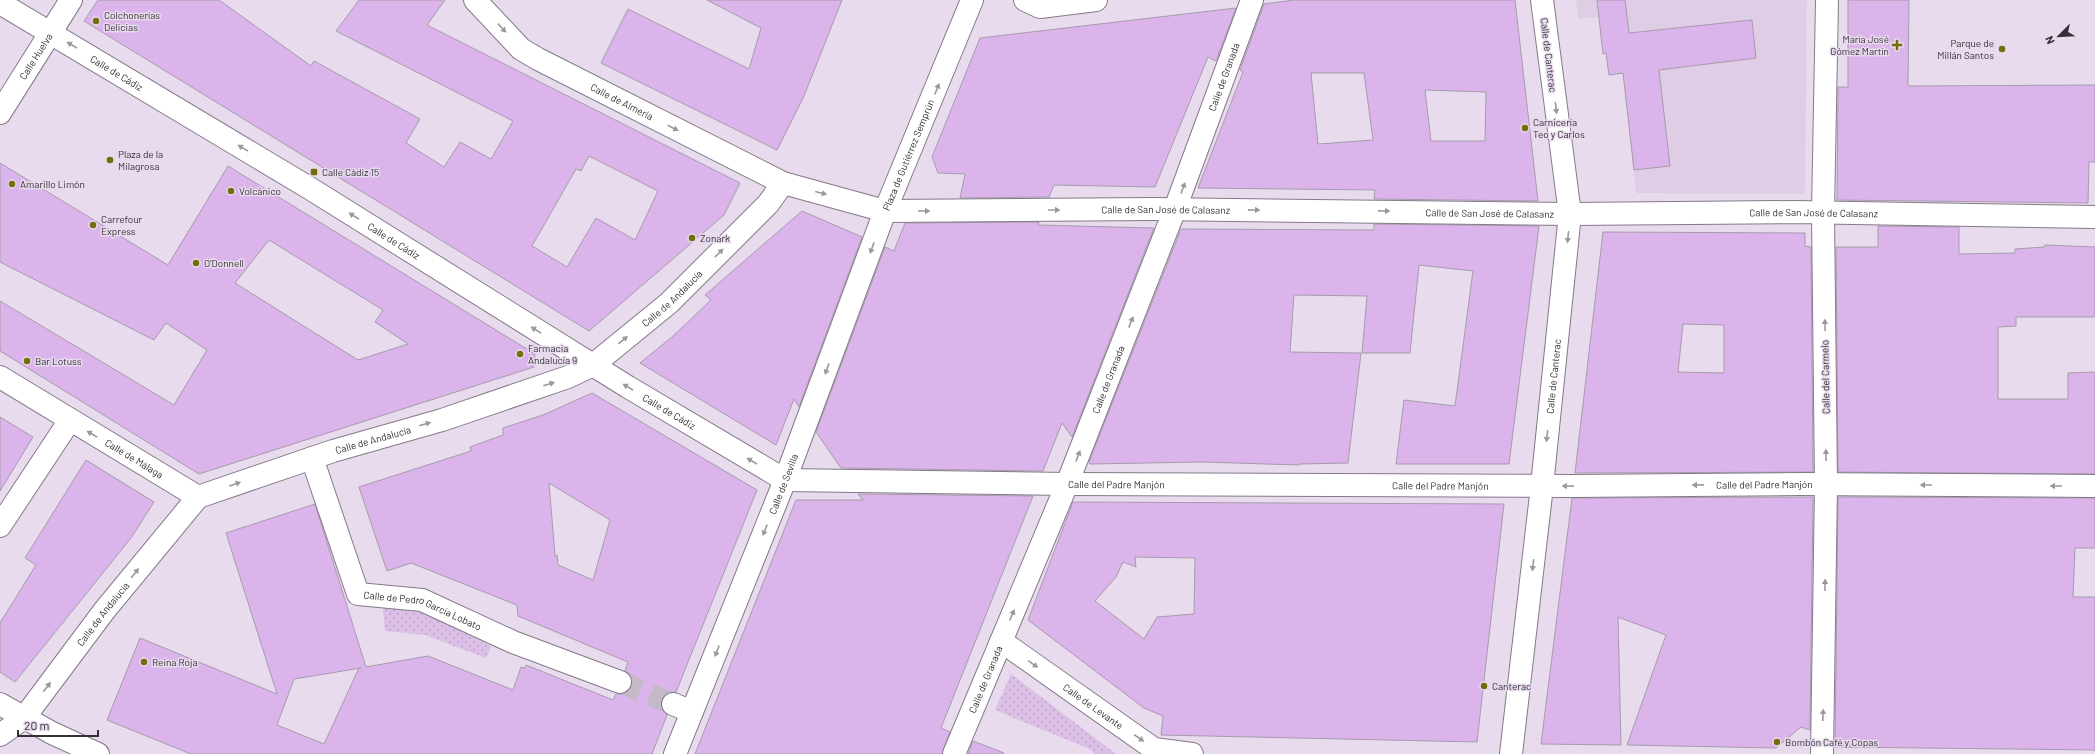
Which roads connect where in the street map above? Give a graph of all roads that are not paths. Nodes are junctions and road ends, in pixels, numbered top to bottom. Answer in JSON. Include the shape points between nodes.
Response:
{"nodes":[{"id":1,"x":71,"y":0,"type":"edge"},
{"id":2,"x":475,"y":0,"type":"edge"},
{"id":3,"x":972,"y":0,"type":"edge"},
{"id":4,"x":1025,"y":0,"type":"edge"},
{"id":5,"x":1096,"y":0,"type":"edge"},
{"id":6,"x":1252,"y":0,"type":"edge"},
{"id":7,"x":1542,"y":0,"type":"edge"},
{"id":8,"x":1827,"y":0,"type":"edge"},
{"id":9,"x":0,"y":3,"type":"edge"},
{"id":10,"x":52,"y":32,"type":"junction"},
{"id":11,"x":0,"y":113,"type":"edge"},
{"id":12,"x":783,"y":184,"type":"junction"},
{"id":13,"x":1175,"y":209,"type":"junction"},
{"id":14,"x":885,"y":211,"type":"junction"},
{"id":15,"x":1823,"y":212,"type":"junction"},
{"id":16,"x":1570,"y":214,"type":"junction"},
{"id":17,"x":2095,"y":217,"type":"edge"},
{"id":18,"x":593,"y":365,"type":"junction"},
{"id":19,"x":0,"y":378,"type":"edge"},
{"id":20,"x":70,"y":420,"type":"junction"},
{"id":21,"x":312,"y":458,"type":"junction"},
{"id":22,"x":785,"y":480,"type":"junction"},
{"id":23,"x":1067,"y":484,"type":"junction"},
{"id":24,"x":1826,"y":485,"type":"junction"},
{"id":25,"x":1542,"y":486,"type":"junction"},
{"id":26,"x":2095,"y":486,"type":"edge"},
{"id":27,"x":198,"y":497,"type":"junction"},
{"id":28,"x":0,"y":526,"type":"edge"},
{"id":29,"x":1001,"y":641,"type":"junction"},
{"id":30,"x":620,"y":682,"type":"tunnel mouth"},
{"id":31,"x":0,"y":704,"type":"edge"},
{"id":32,"x":24,"y":718,"type":"junction"},
{"id":33,"x":0,"y":735,"type":"edge"},
{"id":34,"x":98,"y":754,"type":"edge"},
{"id":35,"x":675,"y":754,"type":"edge"},
{"id":36,"x":954,"y":754,"type":"edge"},
{"id":37,"x":1192,"y":754,"type":"edge"},
{"id":38,"x":1511,"y":754,"type":"edge"},
{"id":39,"x":1822,"y":754,"type":"edge"}],
"edges":[{"from":1,"to":10,"type":"street","name":"Calle Huelva"},
{"from":2,"to":12,"type":"street","name":"Calle de Almería","one_way":true,"via":[[521,49]]},
{"from":14,"to":3,"type":"street","name":"Plaza de Gutiérrez Semprún","one_way":true},
{"from":4,"to":5,"type":"street","via":[[1040,7]]},
{"from":13,"to":6,"type":"street","name":"Calle de Granada","one_way":true},
{"from":7,"to":16,"type":"street","name":"Calle de Canterac","one_way":true},
{"from":8,"to":15,"type":"street","name":"Calle del Carmelo"},
{"from":9,"to":10,"type":"street","name":"Calle de Cádiz"},
{"from":10,"to":11,"type":"street","name":"Calle Huelva"},
{"from":18,"to":10,"type":"street","name":"Calle de Cádiz","one_way":true,"via":[[311,189]]},
{"from":12,"to":14,"type":"street","name":"Plaza de Gutiérrez Semprún","one_way":true},
{"from":18,"to":12,"type":"street","name":"Calle de Andalucía","one_way":true,"via":[[669,303],[768,204]]},
{"from":14,"to":13,"type":"street","name":"Calle de San José de Calasanz","one_way":true},
{"from":13,"to":16,"type":"street","name":"Calle de San José de Calasanz","one_way":true},
{"from":23,"to":13,"type":"street","name":"Calle de Granada","one_way":true},
{"from":14,"to":22,"type":"street","name":"Calle de Sevilla","one_way":true},
{"from":15,"to":16,"type":"street","name":"Calle de San José de Calasanz"},
{"from":15,"to":17,"type":"street","name":"Calle de San José de Calasanz"},
{"from":24,"to":15,"type":"street","name":"Calle del Carmelo","one_way":true},
{"from":16,"to":25,"type":"street","name":"Calle de Canterac","one_way":true},
{"from":21,"to":18,"type":"street","name":"Calle de Andalucía","one_way":true,"via":[[449,417],[568,377]]},
{"from":22,"to":18,"type":"street","name":"Calle de Cádiz","one_way":true},
{"from":19,"to":20,"type":"street","name":"Calle de Málaga"},
{"from":27,"to":20,"type":"street","name":"Calle de Málaga","one_way":true},
{"from":20,"to":28,"type":"street"},
{"from":27,"to":21,"type":"street","name":"Calle de Andalucía","one_way":true},
{"from":21,"to":30,"type":"street","name":"Calle de Pedro García Lobato","via":[[358,594],[422,600],[513,642]]},
{"from":22,"to":23,"type":"street","name":"Calle del Padre Manjón"},
{"from":22,"to":35,"type":"street","name":"Calle de Sevilla","one_way":true,"via":[[682,708]]},
{"from":23,"to":25,"type":"street","name":"Calle del Padre Manjón"},
{"from":29,"to":23,"type":"street","name":"Calle de Granada","one_way":true},
{"from":24,"to":25,"type":"street","name":"Calle del Padre Manjón","one_way":true},
{"from":26,"to":24,"type":"street","name":"Calle del Padre Manjón","one_way":true},
{"from":39,"to":24,"type":"street","name":"Calle del Carmelo","one_way":true},
{"from":25,"to":38,"type":"street","name":"Calle de Canterac","one_way":true},
{"from":32,"to":27,"type":"street","name":"Calle de Andalucía","one_way":true,"via":[[104,611]]},
{"from":29,"to":36,"type":"street","name":"Calle de Granada"},
{"from":29,"to":37,"type":"street","name":"Calle de Levante","one_way":true,"via":[[1154,748]]},
{"from":31,"to":32,"type":"street"},
{"from":32,"to":33,"type":"street","name":"Calle de Andalucía"},
{"from":32,"to":34,"type":"street"}]}
